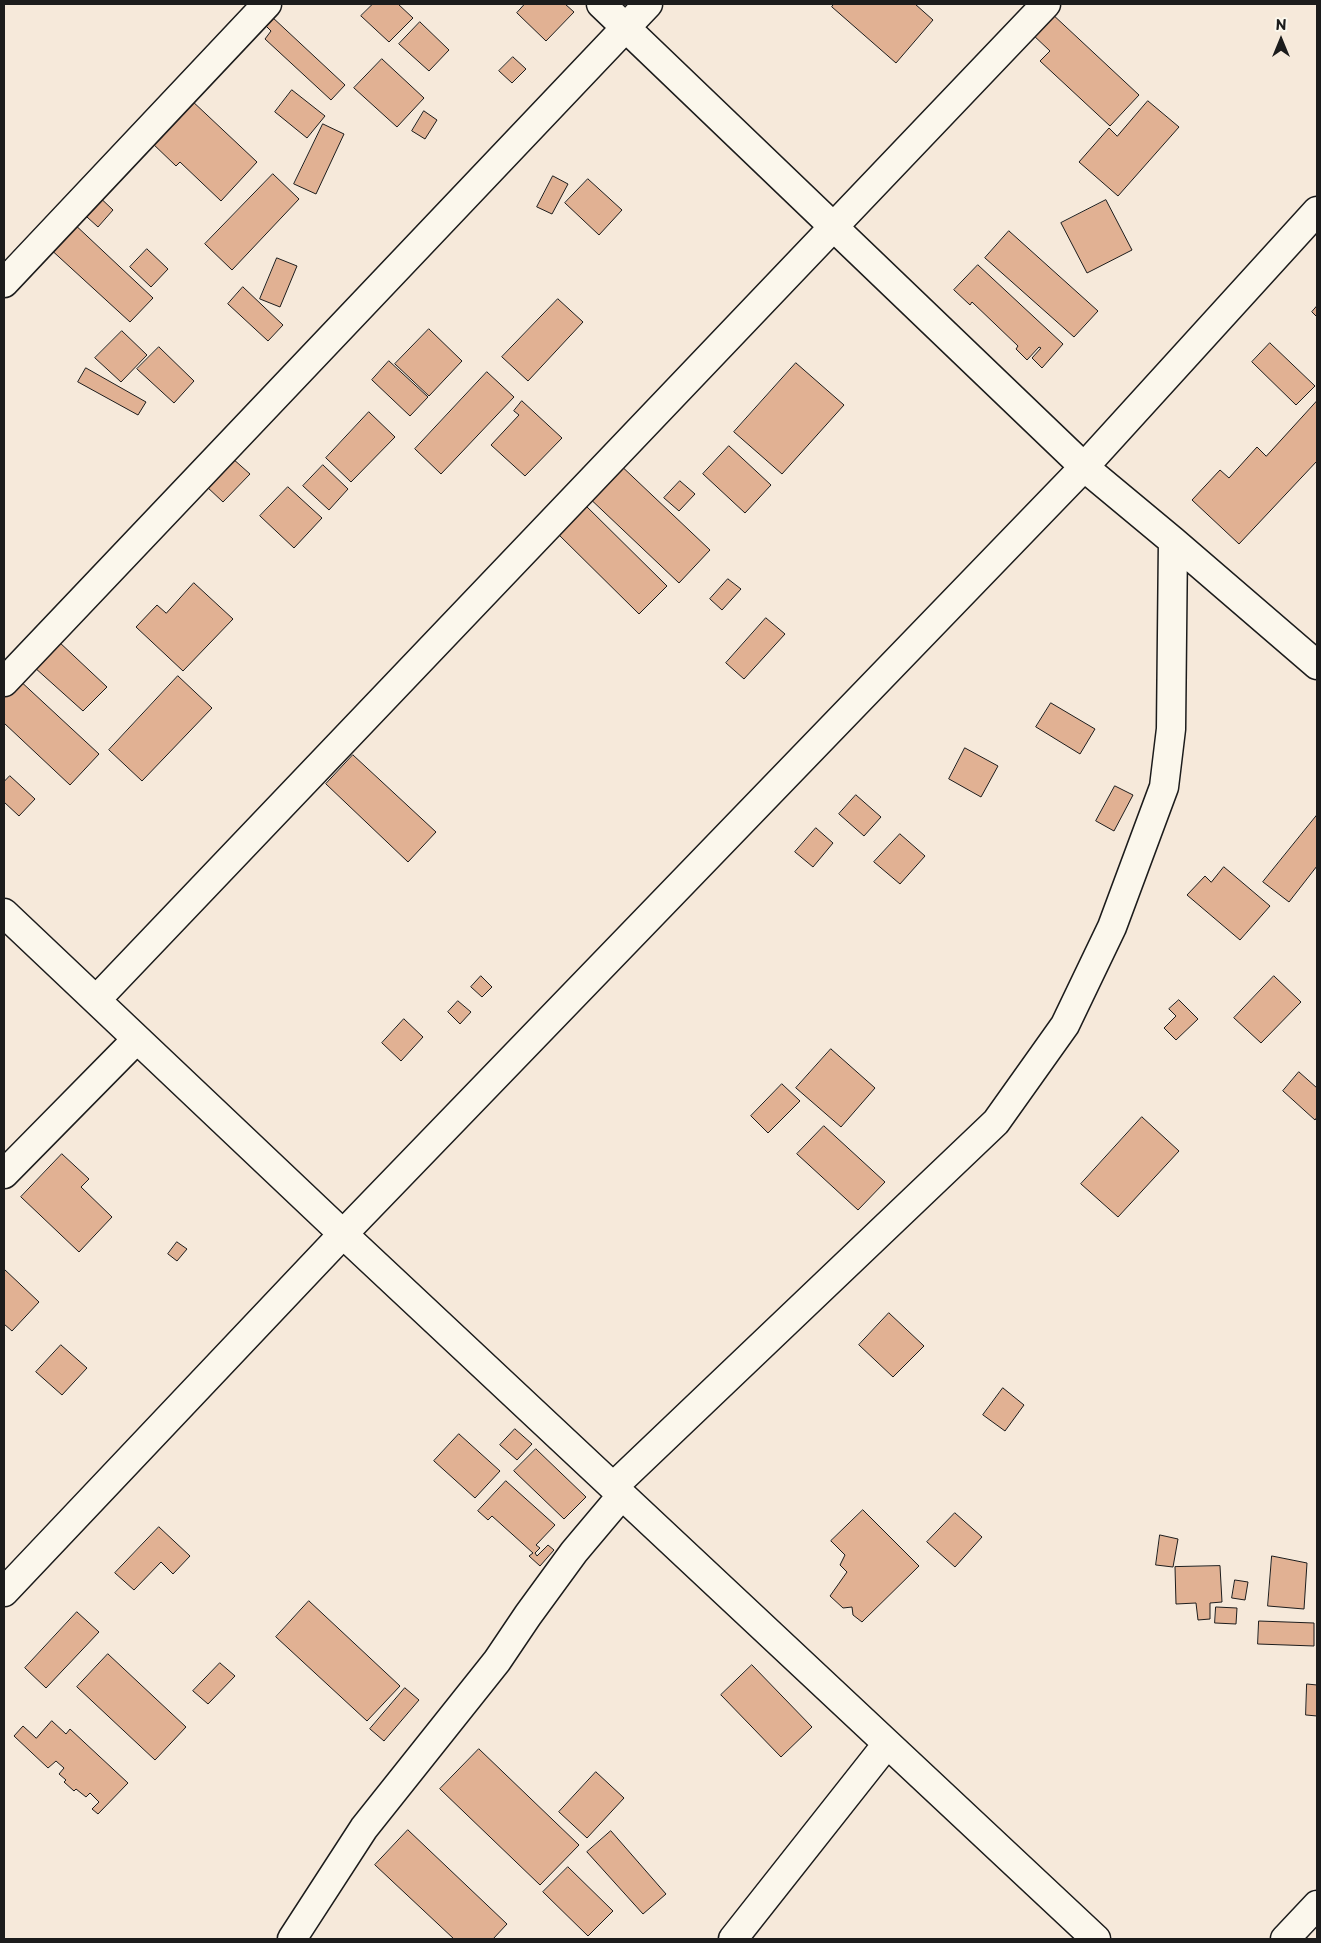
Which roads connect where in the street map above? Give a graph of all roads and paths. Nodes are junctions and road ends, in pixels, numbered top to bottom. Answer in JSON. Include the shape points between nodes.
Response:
{"nodes":[{"id":1,"x":267,"y":4,"type":"edge"},
{"id":2,"x":601,"y":4,"type":"edge"},
{"id":3,"x":648,"y":4,"type":"edge"},
{"id":4,"x":1046,"y":4,"type":"edge"},
{"id":5,"x":626,"y":27,"type":"junction"},
{"id":6,"x":1317,"y":211,"type":"edge"},
{"id":7,"x":833,"y":226,"type":"junction"},
{"id":8,"x":4,"y":283,"type":"edge"},
{"id":9,"x":1084,"y":467,"type":"junction"},
{"id":10,"x":1174,"y":541,"type":"junction"},
{"id":11,"x":1317,"y":665,"type":"edge"},
{"id":12,"x":4,"y":682,"type":"edge"},
{"id":13,"x":4,"y":913,"type":"edge"},
{"id":14,"x":96,"y":1000,"type":"junction"},
{"id":15,"x":137,"y":1039,"type":"junction"},
{"id":16,"x":4,"y":1174,"type":"edge"},
{"id":17,"x":343,"y":1234,"type":"junction"},
{"id":18,"x":618,"y":1491,"type":"junction"},
{"id":19,"x":4,"y":1592,"type":"edge"},
{"id":20,"x":887,"y":1744,"type":"junction"},
{"id":21,"x":1317,"y":1905,"type":"edge"},
{"id":22,"x":292,"y":1939,"type":"edge"},
{"id":23,"x":733,"y":1939,"type":"edge"},
{"id":24,"x":1096,"y":1939,"type":"edge"},
{"id":25,"x":1285,"y":1939,"type":"edge"}],
"edges":[{"from":1,"to":8,"type":"street"},
{"from":2,"to":5,"type":"street"},
{"from":3,"to":5,"type":"street"},
{"from":4,"to":7,"type":"street"},
{"from":5,"to":7,"type":"street"},
{"from":5,"to":12,"type":"street"},
{"from":6,"to":9,"type":"street"},
{"from":7,"to":9,"type":"street"},
{"from":7,"to":14,"type":"street"},
{"from":9,"to":10,"type":"street"},
{"from":9,"to":17,"type":"street"},
{"from":10,"to":11,"type":"street"},
{"from":10,"to":18,"type":"street","via":[[1171,729],[1164,787],[1112,927],[1065,1025],[996,1122]]},
{"from":13,"to":14,"type":"street"},
{"from":14,"to":15,"type":"street"},
{"from":15,"to":16,"type":"street"},
{"from":15,"to":17,"type":"street"},
{"from":17,"to":18,"type":"street"},
{"from":17,"to":19,"type":"street"},
{"from":18,"to":20,"type":"street"},
{"from":18,"to":22,"type":"street","via":[[497,1661],[364,1828]]},
{"from":20,"to":23,"type":"street"},
{"from":20,"to":24,"type":"street"},
{"from":21,"to":25,"type":"street"}]}
